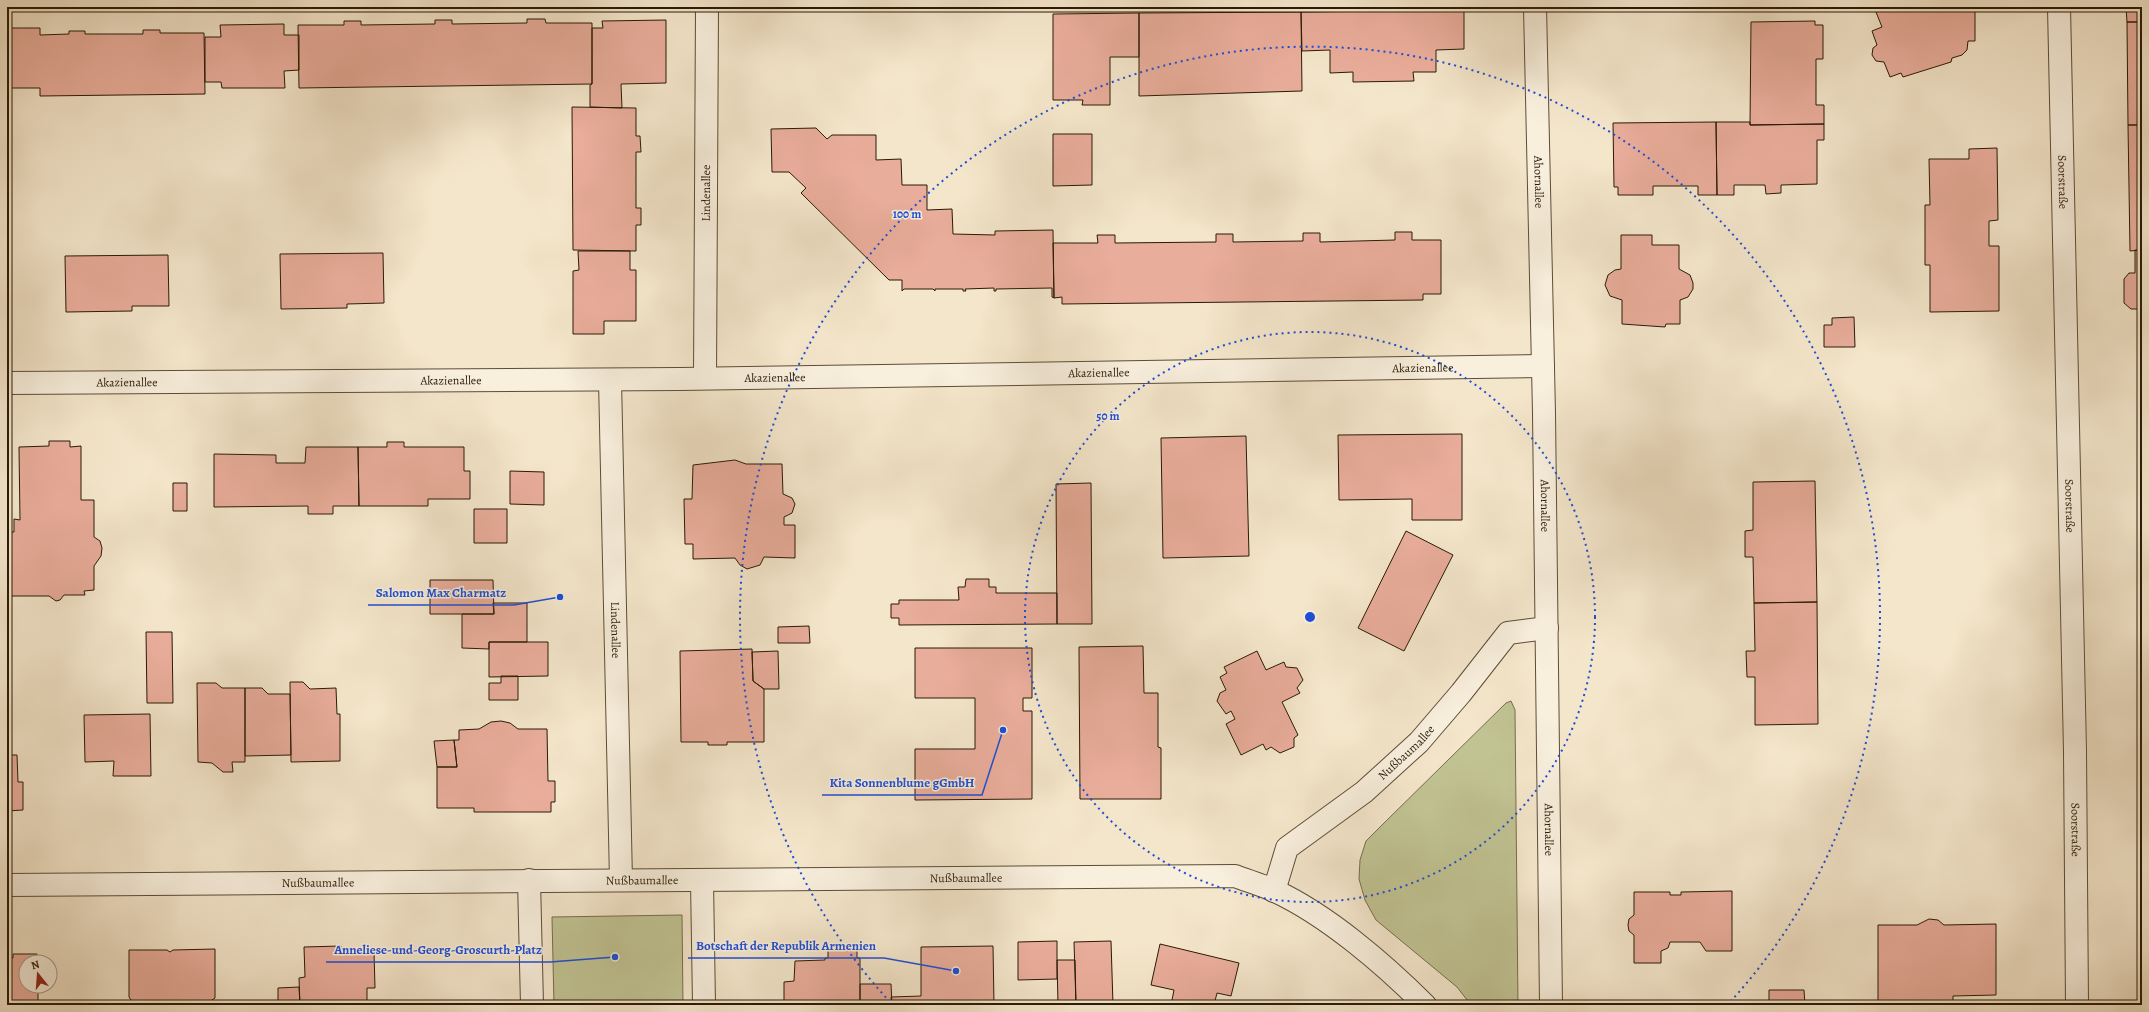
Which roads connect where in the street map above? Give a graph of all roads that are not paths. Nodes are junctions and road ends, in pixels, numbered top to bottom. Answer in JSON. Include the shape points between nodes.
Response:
{"nodes":[{"id":1,"x":707,"y":7,"type":"edge"},
{"id":2,"x":1535,"y":7,"type":"edge"},
{"id":3,"x":2059,"y":7,"type":"edge"},
{"id":4,"x":1542,"y":366,"type":"junction"},
{"id":5,"x":705,"y":378,"type":"junction"},
{"id":6,"x":610,"y":380,"type":"junction"},
{"id":7,"x":7,"y":383,"type":"edge"},
{"id":8,"x":1547,"y":628,"type":"junction"},
{"id":9,"x":529,"y":880,"type":"junction"},
{"id":10,"x":621,"y":880,"type":"junction"},
{"id":11,"x":702,"y":881,"type":"junction"},
{"id":12,"x":7,"y":885,"type":"edge"},
{"id":13,"x":1274,"y":891,"type":"junction"},
{"id":14,"x":532,"y":1005,"type":"edge"},
{"id":15,"x":704,"y":1005,"type":"edge"},
{"id":16,"x":1424,"y":1005,"type":"edge"},
{"id":17,"x":1551,"y":1005,"type":"edge"},
{"id":18,"x":2077,"y":1005,"type":"edge"}],
"edges":[{"from":1,"to":5,"type":"street","name":"Lindenallee"},
{"from":2,"to":4,"type":"street","name":"Ahornallee","via":[[1540,142]]},
{"from":3,"to":18,"type":"street","name":"Soorstraße","via":[[2075,743]]},
{"from":4,"to":5,"type":"street","name":"Akazienallee"},
{"from":4,"to":8,"type":"street","name":"Ahornallee"},
{"from":5,"to":6,"type":"street","name":"Akazienallee"},
{"from":6,"to":7,"type":"street","name":"Akazienallee"},
{"from":6,"to":10,"type":"street","name":"Lindenallee"},
{"from":8,"to":13,"type":"street","name":"Nußbaumallee","via":[[1508,633],[1419,742],[1364,792],[1287,848]]},
{"from":8,"to":17,"type":"street","name":"Ahornallee"},
{"from":9,"to":10,"type":"street","name":"Nußbaumallee"},
{"from":9,"to":12,"type":"street","name":"Nußbaumallee"},
{"from":9,"to":14,"type":"street"},
{"from":10,"to":11,"type":"street","name":"Nußbaumallee"},
{"from":11,"to":13,"type":"street","name":"Nußbaumallee","via":[[1235,876]]},
{"from":11,"to":15,"type":"street"},
{"from":13,"to":16,"type":"street","name":"Nußbaumallee","via":[[1336,929]]}]}
